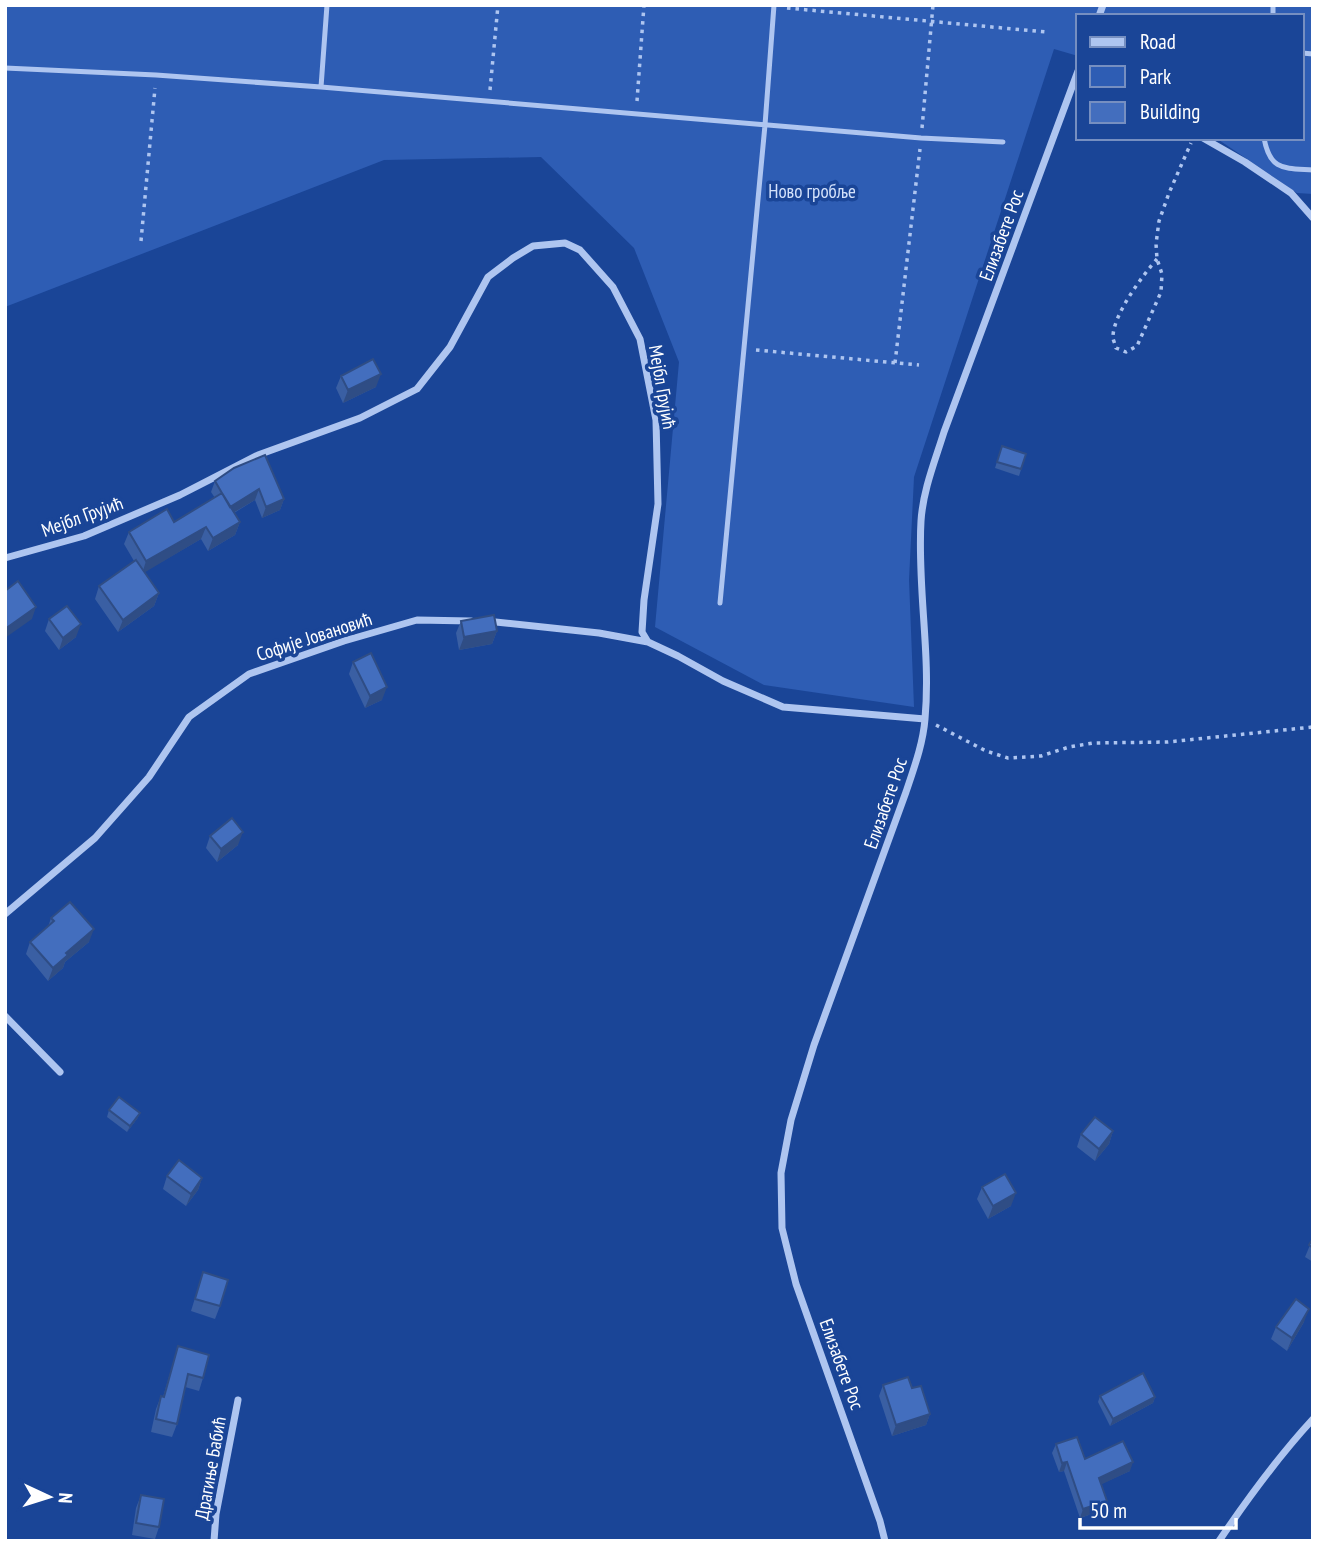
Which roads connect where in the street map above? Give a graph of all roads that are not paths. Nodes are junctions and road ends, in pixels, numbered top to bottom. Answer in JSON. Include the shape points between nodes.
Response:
{"nodes":[{"id":1,"x":327,"y":5,"type":"edge"},
{"id":2,"x":774,"y":6,"type":"edge"},
{"id":3,"x":5,"y":68,"type":"edge"},
{"id":4,"x":1076,"y":76,"type":"edge"},
{"id":5,"x":321,"y":87,"type":"junction"},
{"id":6,"x":765,"y":125,"type":"junction"},
{"id":7,"x":1206,"y":140,"type":"edge"},
{"id":8,"x":1265,"y":140,"type":"edge"},
{"id":9,"x":1003,"y":142,"type":"dead end"},
{"id":10,"x":1313,"y":170,"type":"edge"},
{"id":11,"x":1313,"y":218,"type":"edge"},
{"id":12,"x":5,"y":558,"type":"edge"},
{"id":13,"x":720,"y":603,"type":"dead end"},
{"id":14,"x":648,"y":642,"type":"junction"},
{"id":15,"x":925,"y":719,"type":"junction"},
{"id":16,"x":5,"y":914,"type":"edge"},
{"id":17,"x":5,"y":1016,"type":"edge"},
{"id":18,"x":60,"y":1072,"type":"dead end"},
{"id":19,"x":238,"y":1401,"type":"dead end"},
{"id":20,"x":1313,"y":1419,"type":"edge"},
{"id":21,"x":214,"y":1541,"type":"edge"},
{"id":22,"x":885,"y":1541,"type":"edge"},
{"id":23,"x":1219,"y":1541,"type":"edge"}],
"edges":[{"from":1,"to":5,"type":"lane"},
{"from":2,"to":6,"type":"lane"},
{"from":3,"to":5,"type":"lane"},
{"from":4,"to":15,"type":"street","name":"Елизабете Рос","via":[[926,491],[921,519]]},
{"from":5,"to":6,"type":"lane"},
{"from":6,"to":9,"type":"lane"},
{"from":6,"to":13,"type":"lane"},
{"from":7,"to":11,"type":"street","via":[[1291,193]]},
{"from":8,"to":10,"type":"lane","via":[[1270,158],[1280,167]]},
{"from":12,"to":14,"type":"street","name":"Мејбл Грујић","via":[[84,536],[258,455],[360,418],[417,389],[450,347],[488,277],[533,246],[565,243],[580,250],[614,287],[640,340],[656,421],[658,505],[642,632]]},
{"from":14,"to":15,"type":"street","via":[[783,707]]},
{"from":14,"to":16,"type":"street","name":"Софије Јовановић","via":[[481,621],[417,620],[249,674],[189,716],[149,777],[95,838]]},
{"from":15,"to":22,"type":"street","name":"Елизабете Рос","via":[[906,792],[814,1045],[791,1120],[781,1173],[782,1228],[796,1284]]},
{"from":17,"to":18,"type":"street"},
{"from":19,"to":21,"type":"street","name":"Драгиње Бабић"},
{"from":20,"to":23,"type":"street","via":[[1285,1449]]}]}
